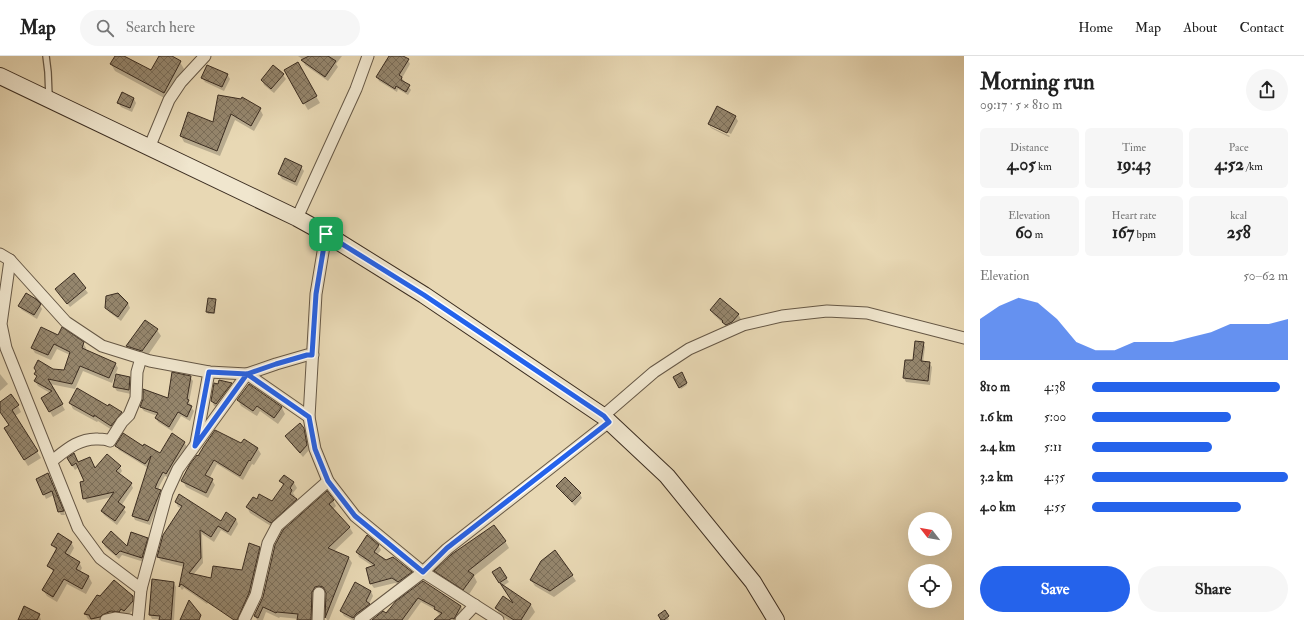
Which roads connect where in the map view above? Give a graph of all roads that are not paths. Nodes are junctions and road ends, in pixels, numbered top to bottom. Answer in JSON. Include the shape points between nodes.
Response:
{"nodes":[{"id":1,"x":46,"y":56,"type":"edge"},
{"id":2,"x":205,"y":56,"type":"edge"},
{"id":3,"x":368,"y":56,"type":"edge"},
{"id":4,"x":0,"y":76,"type":"edge"},
{"id":5,"x":50,"y":99,"type":"junction"},
{"id":6,"x":149,"y":148,"type":"junction"},
{"id":7,"x":297,"y":218,"type":"junction"},
{"id":8,"x":326,"y":234,"type":"junction"},
{"id":9,"x":0,"y":254,"type":"edge"},
{"id":10,"x":10,"y":260,"type":"junction"},
{"id":11,"x":964,"y":338,"type":"edge"},
{"id":12,"x":312,"y":355,"type":"junction"},
{"id":13,"x":141,"y":358,"type":"junction"},
{"id":14,"x":209,"y":372,"type":"junction"},
{"id":15,"x":247,"y":374,"type":"junction"},
{"id":16,"x":309,"y":417,"type":"junction"},
{"id":17,"x":606,"y":419,"type":"junction"},
{"id":18,"x":195,"y":446,"type":"junction"},
{"id":19,"x":52,"y":461,"type":"junction"},
{"id":20,"x":328,"y":481,"type":"junction"},
{"id":21,"x":423,"y":572,"type":"junction"},
{"id":22,"x":141,"y":589,"type":"junction"},
{"id":23,"x":319,"y":593,"type":"dead end"},
{"id":24,"x":475,"y":605,"type":"junction"},
{"id":25,"x":106,"y":620,"type":"edge"},
{"id":26,"x":128,"y":620,"type":"edge"},
{"id":27,"x":138,"y":620,"type":"edge"},
{"id":28,"x":244,"y":620,"type":"edge"},
{"id":29,"x":318,"y":620,"type":"edge"},
{"id":30,"x":360,"y":620,"type":"edge"},
{"id":31,"x":461,"y":620,"type":"edge"},
{"id":32,"x":498,"y":620,"type":"edge"},
{"id":33,"x":776,"y":620,"type":"edge"}],
"edges":[{"from":1,"to":5,"type":"lane"},
{"from":2,"to":6,"type":"street","via":[[181,82],[169,100]]},
{"from":3,"to":7,"type":"street","via":[[356,89]]},
{"from":4,"to":5,"type":"main road"},
{"from":5,"to":6,"type":"main road"},
{"from":6,"to":7,"type":"main road"},
{"from":7,"to":8,"type":"main road"},
{"from":8,"to":12,"type":"street","via":[[316,294]]},
{"from":8,"to":17,"type":"main road","via":[[424,295]]},
{"from":9,"to":10,"type":"street"},
{"from":10,"to":13,"type":"street","via":[[66,322],[102,346]]},
{"from":10,"to":19,"type":"street","via":[[1,324],[6,348]]},
{"from":11,"to":17,"type":"street","via":[[867,313],[828,311],[782,316],[743,325],[689,349],[654,372]]},
{"from":12,"to":15,"type":"street"},
{"from":12,"to":16,"type":"street"},
{"from":13,"to":14,"type":"street"},
{"from":13,"to":19,"type":"street","via":[[137,372],[136,398],[129,415],[110,441],[88,438]]},
{"from":14,"to":15,"type":"street"},
{"from":14,"to":18,"type":"street"},
{"from":15,"to":16,"type":"street"},
{"from":15,"to":18,"type":"street"},
{"from":16,"to":20,"type":"street","via":[[315,449]]},
{"from":17,"to":21,"type":"street","via":[[447,548]]},
{"from":17,"to":33,"type":"main road","via":[[667,476],[753,582]]},
{"from":18,"to":22,"type":"street","via":[[178,469],[167,493]]},
{"from":19,"to":22,"type":"street","via":[[78,528],[100,558]]},
{"from":20,"to":21,"type":"street","via":[[355,516]]},
{"from":20,"to":28,"type":"street","via":[[274,530],[268,543],[256,594]]},
{"from":21,"to":24,"type":"street"},
{"from":21,"to":30,"type":"street"},
{"from":22,"to":27,"type":"street"},
{"from":23,"to":29,"type":"street"},
{"from":24,"to":31,"type":"street"},
{"from":24,"to":32,"type":"street"},
{"from":25,"to":26,"type":"street"}]}
